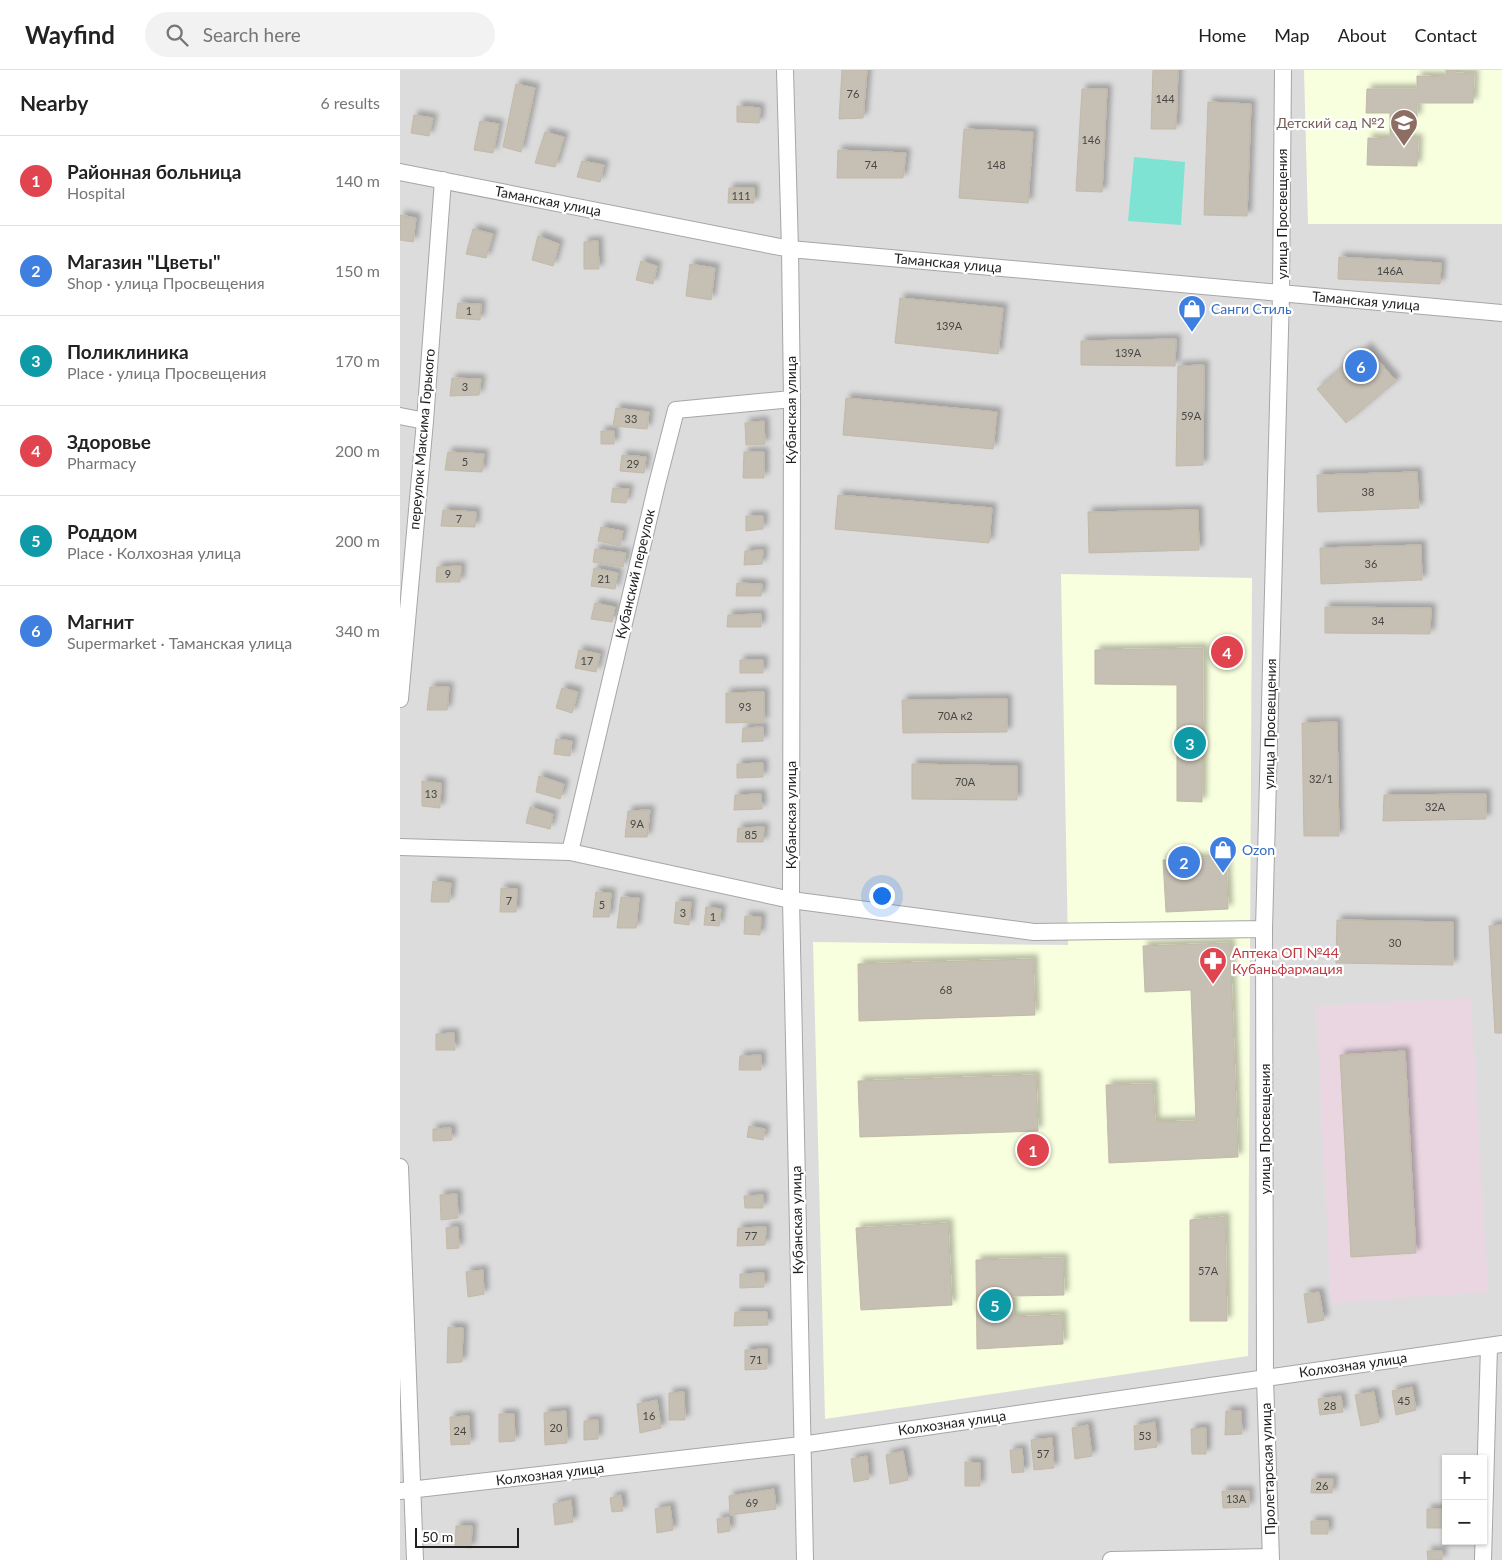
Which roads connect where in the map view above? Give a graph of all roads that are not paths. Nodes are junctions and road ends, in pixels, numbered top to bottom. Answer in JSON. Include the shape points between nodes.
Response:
{"nodes":[{"id":1,"x":785,"y":70,"type":"edge"},
{"id":2,"x":1283,"y":70,"type":"edge"},
{"id":3,"x":400,"y":172,"type":"edge"},
{"id":4,"x":443,"y":180,"type":"junction"},
{"id":5,"x":790,"y":249,"type":"junction"},
{"id":6,"x":1281,"y":293,"type":"junction"},
{"id":7,"x":1502,"y":313,"type":"edge"},
{"id":8,"x":792,"y":399,"type":"junction"},
{"id":9,"x":400,"y":416,"type":"edge"},
{"id":10,"x":425,"y":421,"type":"junction"},
{"id":11,"x":403,"y":624,"type":"edge"},
{"id":12,"x":400,"y":698,"type":"edge"},
{"id":13,"x":400,"y":847,"type":"edge"},
{"id":14,"x":570,"y":852,"type":"junction"},
{"id":15,"x":791,"y":900,"type":"junction"},
{"id":16,"x":1264,"y":929,"type":"junction"},
{"id":17,"x":400,"y":1167,"type":"edge"},
{"id":18,"x":1496,"y":1345,"type":"edge"},
{"id":19,"x":1266,"y":1378,"type":"junction"},
{"id":20,"x":801,"y":1445,"type":"junction"},
{"id":21,"x":407,"y":1491,"type":"edge"},
{"id":22,"x":1271,"y":1558,"type":"edge"},
{"id":23,"x":415,"y":1560,"type":"edge"},
{"id":24,"x":805,"y":1560,"type":"edge"},
{"id":25,"x":1111,"y":1560,"type":"edge"},
{"id":26,"x":1483,"y":1560,"type":"edge"}],
"edges":[{"from":1,"to":5,"type":"street","name":"Кубанская улица"},
{"from":2,"to":6,"type":"street","name":"улица Просвещения"},
{"from":3,"to":4,"type":"street","name":"Таманская улица"},
{"from":4,"to":5,"type":"street","name":"Таманская улица"},
{"from":4,"to":10,"type":"street","name":"переулок Максима Горького"},
{"from":5,"to":6,"type":"street","name":"Таманская улица"},
{"from":5,"to":8,"type":"street","name":"Кубанская улица"},
{"from":6,"to":7,"type":"street","name":"Таманская улица"},
{"from":6,"to":16,"type":"street","name":"улица Просвещения"},
{"from":8,"to":14,"type":"street","name":"Кубанский переулок","via":[[676,410]]},
{"from":8,"to":15,"type":"street","name":"Кубанская улица"},
{"from":9,"to":10,"type":"street"},
{"from":10,"to":11,"type":"street","name":"переулок Максима Горького"},
{"from":11,"to":12,"type":"street","name":"переулок Максима Горького"},
{"from":13,"to":14,"type":"street"},
{"from":14,"to":15,"type":"street"},
{"from":15,"to":16,"type":"street","via":[[1034,932]]},
{"from":15,"to":20,"type":"street","name":"Кубанская улица"},
{"from":16,"to":19,"type":"street","name":"улица Просвещения"},
{"from":17,"to":21,"type":"street"},
{"from":18,"to":19,"type":"street","name":"Колхозная улица"},
{"from":18,"to":26,"type":"street"},
{"from":19,"to":20,"type":"street","name":"Колхозная улица"},
{"from":19,"to":22,"type":"street","name":"Пролетарская улица"},
{"from":20,"to":21,"type":"street","name":"Колхозная улица"},
{"from":20,"to":24,"type":"street","name":"Кубанская улица"},
{"from":21,"to":23,"type":"street"},
{"from":22,"to":25,"type":"street"}]}
